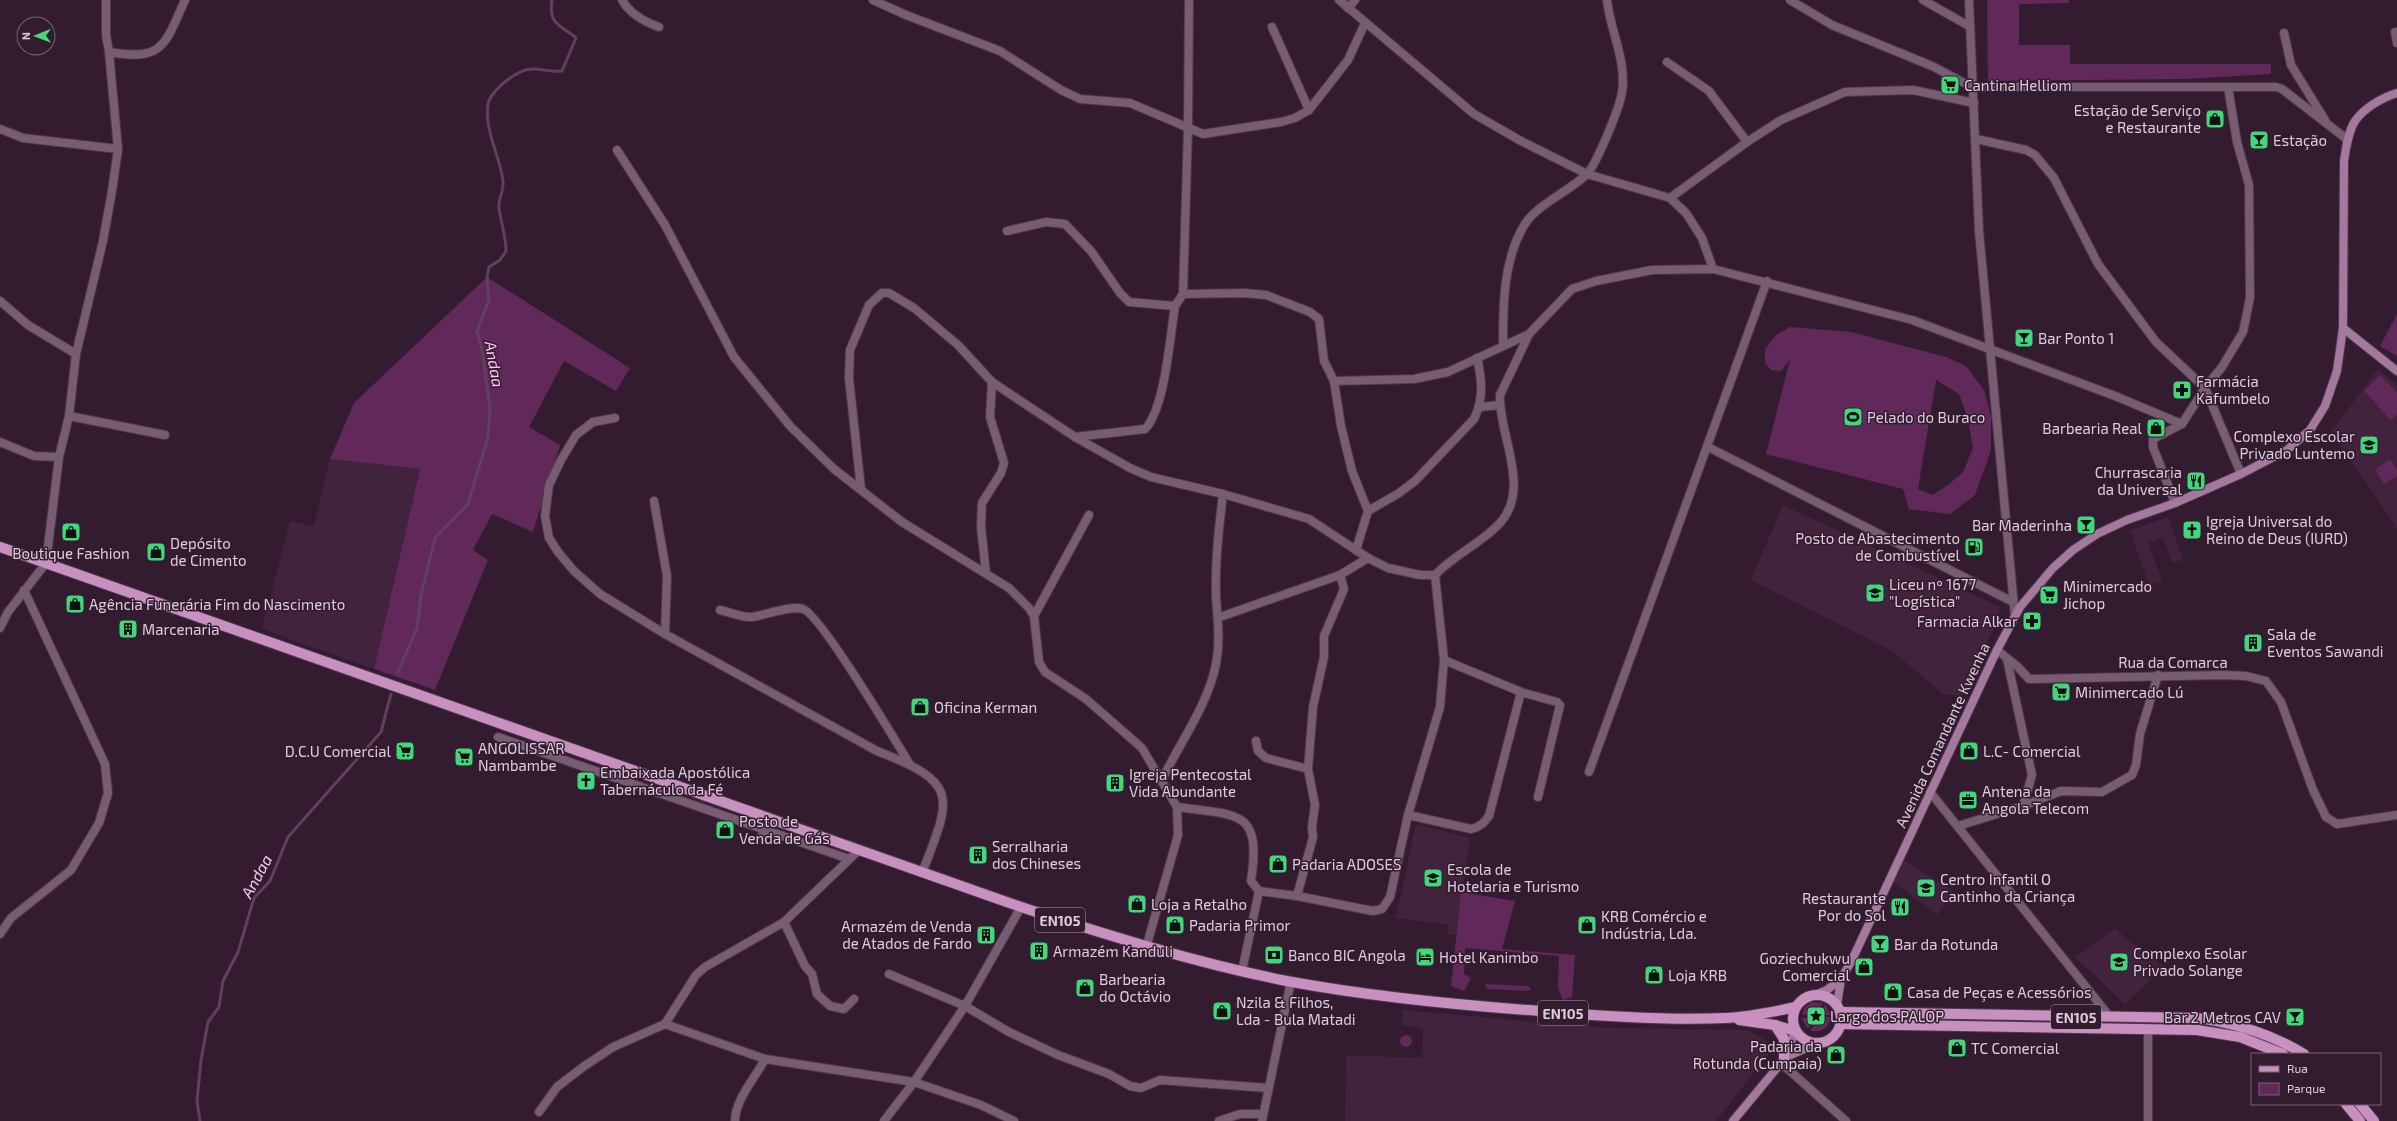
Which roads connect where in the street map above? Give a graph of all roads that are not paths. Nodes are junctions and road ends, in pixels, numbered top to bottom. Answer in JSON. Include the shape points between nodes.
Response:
{"nodes":[{"id":1,"x":106,"y":0,"type":"edge"},
{"id":2,"x":186,"y":0,"type":"edge"},
{"id":3,"x":622,"y":0,"type":"edge"},
{"id":4,"x":873,"y":0,"type":"edge"},
{"id":5,"x":1188,"y":0,"type":"edge"},
{"id":6,"x":1339,"y":0,"type":"edge"},
{"id":7,"x":1355,"y":0,"type":"edge"},
{"id":8,"x":1607,"y":0,"type":"edge"},
{"id":9,"x":1790,"y":0,"type":"edge"},
{"id":10,"x":1923,"y":0,"type":"edge"},
{"id":11,"x":1969,"y":0,"type":"edge"},
{"id":12,"x":1348,"y":8,"type":"junction"},
{"id":13,"x":1365,"y":23,"type":"junction"},
{"id":14,"x":1969,"y":26,"type":"junction"},
{"id":15,"x":659,"y":27,"type":"dead end"},
{"id":16,"x":1272,"y":27,"type":"dead end"},
{"id":17,"x":2395,"y":32,"type":"dead end"},
{"id":18,"x":2284,"y":33,"type":"dead end"},
{"id":19,"x":2397,"y":43,"type":"edge"},
{"id":20,"x":109,"y":52,"type":"junction"},
{"id":21,"x":1667,"y":62,"type":"dead end"},
{"id":22,"x":1972,"y":87,"type":"junction"},
{"id":23,"x":2228,"y":87,"type":"junction"},
{"id":24,"x":2397,"y":93,"type":"edge"},
{"id":25,"x":1974,"y":103,"type":"junction"},
{"id":26,"x":1308,"y":110,"type":"junction"},
{"id":27,"x":2330,"y":127,"type":"junction"},
{"id":28,"x":0,"y":129,"type":"edge"},
{"id":29,"x":1188,"y":129,"type":"junction"},
{"id":30,"x":1976,"y":139,"type":"junction"},
{"id":31,"x":2348,"y":140,"type":"junction"},
{"id":32,"x":1747,"y":142,"type":"junction"},
{"id":33,"x":118,"y":149,"type":"junction"},
{"id":34,"x":617,"y":150,"type":"dead end"},
{"id":35,"x":1587,"y":174,"type":"junction"},
{"id":36,"x":1670,"y":198,"type":"junction"},
{"id":37,"x":1008,"y":231,"type":"dead end"},
{"id":38,"x":1713,"y":268,"type":"junction"},
{"id":39,"x":1768,"y":281,"type":"junction"},
{"id":40,"x":1183,"y":294,"type":"junction"},
{"id":41,"x":0,"y":301,"type":"edge"},
{"id":42,"x":1175,"y":306,"type":"junction"},
{"id":43,"x":2343,"y":328,"type":"junction"},
{"id":44,"x":1529,"y":334,"type":"junction"},
{"id":45,"x":1504,"y":345,"type":"junction"},
{"id":46,"x":1990,"y":348,"type":"junction"},
{"id":47,"x":76,"y":354,"type":"junction"},
{"id":48,"x":1478,"y":358,"type":"junction"},
{"id":49,"x":2397,"y":371,"type":"edge"},
{"id":50,"x":1334,"y":381,"type":"junction"},
{"id":51,"x":992,"y":382,"type":"junction"},
{"id":52,"x":2204,"y":388,"type":"junction"},
{"id":53,"x":1500,"y":405,"type":"junction"},
{"id":54,"x":1480,"y":407,"type":"junction"},
{"id":55,"x":69,"y":416,"type":"junction"},
{"id":56,"x":615,"y":418,"type":"dead end"},
{"id":57,"x":2182,"y":424,"type":"junction"},
{"id":58,"x":165,"y":435,"type":"dead end"},
{"id":59,"x":1075,"y":437,"type":"junction"},
{"id":60,"x":0,"y":442,"type":"edge"},
{"id":61,"x":1708,"y":447,"type":"junction"},
{"id":62,"x":59,"y":458,"type":"junction"},
{"id":63,"x":2241,"y":474,"type":"junction"},
{"id":64,"x":861,"y":489,"type":"junction"},
{"id":65,"x":1223,"y":494,"type":"junction"},
{"id":66,"x":654,"y":501,"type":"dead end"},
{"id":67,"x":2175,"y":503,"type":"junction"},
{"id":68,"x":1368,"y":511,"type":"junction"},
{"id":69,"x":1089,"y":516,"type":"dead end"},
{"id":70,"x":0,"y":547,"type":"edge"},
{"id":71,"x":1356,"y":550,"type":"junction"},
{"id":72,"x":1368,"y":558,"type":"junction"},
{"id":73,"x":46,"y":563,"type":"junction"},
{"id":74,"x":986,"y":573,"type":"junction"},
{"id":75,"x":1340,"y":575,"type":"junction"},
{"id":76,"x":1435,"y":575,"type":"junction"},
{"id":77,"x":24,"y":590,"type":"junction"},
{"id":78,"x":2014,"y":602,"type":"junction"},
{"id":79,"x":720,"y":610,"type":"dead end"},
{"id":80,"x":1034,"y":616,"type":"junction"},
{"id":81,"x":1220,"y":617,"type":"junction"},
{"id":82,"x":2015,"y":617,"type":"junction"},
{"id":83,"x":0,"y":628,"type":"edge"},
{"id":84,"x":665,"y":634,"type":"junction"},
{"id":85,"x":1998,"y":650,"type":"junction"},
{"id":86,"x":2007,"y":659,"type":"junction"},
{"id":87,"x":1444,"y":660,"type":"junction"},
{"id":88,"x":2158,"y":675,"type":"junction"},
{"id":89,"x":1522,"y":692,"type":"junction"},
{"id":90,"x":498,"y":737,"type":"dead end"},
{"id":91,"x":1256,"y":741,"type":"dead end"},
{"id":92,"x":909,"y":763,"type":"junction"},
{"id":93,"x":1308,"y":769,"type":"junction"},
{"id":94,"x":1589,"y":772,"type":"dead end"},
{"id":95,"x":1162,"y":780,"type":"junction"},
{"id":96,"x":1930,"y":792,"type":"junction"},
{"id":97,"x":1538,"y":797,"type":"dead end"},
{"id":98,"x":725,"y":803,"type":"junction"},
{"id":99,"x":2022,"y":806,"type":"junction"},
{"id":100,"x":1177,"y":807,"type":"junction"},
{"id":101,"x":719,"y":815,"type":"junction"},
{"id":102,"x":1408,"y":815,"type":"junction"},
{"id":103,"x":2397,"y":815,"type":"edge"},
{"id":104,"x":770,"y":819,"type":"junction"},
{"id":105,"x":1958,"y":826,"type":"junction"},
{"id":106,"x":763,"y":833,"type":"junction"},
{"id":107,"x":859,"y":850,"type":"junction"},
{"id":108,"x":849,"y":859,"type":"junction"},
{"id":109,"x":922,"y":873,"type":"junction"},
{"id":110,"x":1259,"y":891,"type":"junction"},
{"id":111,"x":1297,"y":896,"type":"junction"},
{"id":112,"x":1021,"y":908,"type":"junction"},
{"id":113,"x":784,"y":922,"type":"junction"},
{"id":114,"x":0,"y":934,"type":"edge"},
{"id":115,"x":1146,"y":948,"type":"junction"},
{"id":116,"x":1242,"y":971,"type":"junction"},
{"id":117,"x":889,"y":974,"type":"dead end"},
{"id":118,"x":1841,"y":979,"type":"junction"},
{"id":119,"x":1291,"y":981,"type":"junction"},
{"id":120,"x":1815,"y":995,"type":"junction"},
{"id":121,"x":854,"y":999,"type":"dead end"},
{"id":122,"x":965,"y":1006,"type":"junction"},
{"id":123,"x":1796,"y":1007,"type":"junction"},
{"id":124,"x":1838,"y":1009,"type":"junction"},
{"id":125,"x":2110,"y":1017,"type":"junction"},
{"id":126,"x":1727,"y":1018,"type":"junction"},
{"id":127,"x":665,"y":1024,"type":"junction"},
{"id":128,"x":1840,"y":1024,"type":"junction"},
{"id":129,"x":1775,"y":1025,"type":"junction"},
{"id":130,"x":2148,"y":1029,"type":"junction"},
{"id":131,"x":1795,"y":1031,"type":"junction"},
{"id":132,"x":1820,"y":1042,"type":"junction"},
{"id":133,"x":2281,"y":1053,"type":"edge"},
{"id":134,"x":2302,"y":1053,"type":"edge"},
{"id":135,"x":765,"y":1059,"type":"junction"},
{"id":136,"x":1784,"y":1060,"type":"junction"},
{"id":137,"x":914,"y":1082,"type":"junction"},
{"id":138,"x":1268,"y":1088,"type":"junction"},
{"id":139,"x":2347,"y":1105,"type":"edge"},
{"id":140,"x":2361,"y":1105,"type":"edge"},
{"id":141,"x":539,"y":1112,"type":"dead end"},
{"id":142,"x":1262,"y":1118,"type":"edge"},
{"id":143,"x":735,"y":1121,"type":"edge"},
{"id":144,"x":884,"y":1121,"type":"edge"},
{"id":145,"x":1014,"y":1121,"type":"edge"},
{"id":146,"x":1220,"y":1121,"type":"edge"},
{"id":147,"x":1733,"y":1121,"type":"edge"},
{"id":148,"x":1846,"y":1121,"type":"edge"},
{"id":149,"x":2148,"y":1121,"type":"edge"},
{"id":150,"x":2360,"y":1121,"type":"edge"},
{"id":151,"x":2374,"y":1121,"type":"edge"}],
"edges":[{"from":1,"to":20,"type":"street","via":[[106,35]]},
{"from":2,"to":20,"type":"street","via":[[166,41],[158,50],[128,56]]},
{"from":3,"to":15,"type":"street","via":[[628,9]]},
{"from":4,"to":29,"type":"street","via":[[906,16],[1000,51],[1061,90],[1080,99],[1130,103]]},
{"from":5,"to":29,"type":"street"},
{"from":6,"to":12,"type":"street"},
{"from":7,"to":12,"type":"street"},
{"from":8,"to":35,"type":"street","via":[[1624,74],[1622,93],[1612,125]]},
{"from":9,"to":22,"type":"street","via":[[1832,25],[1953,75]]},
{"from":10,"to":14,"type":"street"},
{"from":11,"to":14,"type":"street"},
{"from":12,"to":13,"type":"street"},
{"from":13,"to":26,"type":"street","via":[[1348,60]]},
{"from":13,"to":35,"type":"street","via":[[1474,114]]},
{"from":14,"to":22,"type":"street"},
{"from":16,"to":26,"type":"street"},
{"from":17,"to":19,"type":"street"},
{"from":18,"to":27,"type":"street","via":[[2291,65]]},
{"from":20,"to":33,"type":"street"},
{"from":21,"to":32,"type":"street","via":[[1709,91]]},
{"from":22,"to":23,"type":"street"},
{"from":22,"to":25,"type":"street"},
{"from":23,"to":27,"type":"street","via":[[2276,87]]},
{"from":23,"to":52,"type":"street","via":[[2249,186],[2250,298],[2243,332],[2222,367]]},
{"from":24,"to":31,"type":"main road","name":"Avenida Comandante Kwenha","via":[[2386,96],[2355,121]]},
{"from":25,"to":30,"type":"street"},
{"from":25,"to":32,"type":"street","via":[[1913,90],[1845,92],[1781,120]]},
{"from":26,"to":29,"type":"street","via":[[1295,118],[1281,122],[1209,134]]},
{"from":27,"to":31,"type":"street"},
{"from":28,"to":33,"type":"street","via":[[23,138]]},
{"from":29,"to":40,"type":"street"},
{"from":30,"to":46,"type":"street","via":[[1978,231]]},
{"from":30,"to":52,"type":"street","via":[[2026,150],[2035,155],[2054,178],[2098,264],[2156,342]]},
{"from":31,"to":43,"type":"main road","name":"Avenida Comandante Kwenha","via":[[2344,161]]},
{"from":32,"to":36,"type":"street"},
{"from":33,"to":47,"type":"street","via":[[103,241]]},
{"from":34,"to":64,"type":"street","via":[[665,225],[734,356],[808,446]]},
{"from":35,"to":36,"type":"street"},
{"from":35,"to":45,"type":"street","via":[[1533,215],[1521,232],[1509,265],[1504,310]]},
{"from":36,"to":38,"type":"street","via":[[1686,213],[1702,238]]},
{"from":37,"to":42,"type":"street","via":[[1046,222],[1065,224],[1091,251],[1129,302]]},
{"from":38,"to":39,"type":"street"},
{"from":38,"to":44,"type":"street","via":[[1652,270],[1596,281],[1572,289]]},
{"from":39,"to":46,"type":"street","via":[[1912,320]]},
{"from":39,"to":61,"type":"street"},
{"from":40,"to":42,"type":"street"},
{"from":40,"to":50,"type":"street","via":[[1266,295],[1316,316],[1319,319],[1324,361]]},
{"from":41,"to":47,"type":"street","via":[[28,325]]},
{"from":42,"to":59,"type":"street","via":[[1158,405],[1152,422],[1145,429],[1133,432]]},
{"from":43,"to":49,"type":"main road"},
{"from":43,"to":63,"type":"main road","name":"Avenida Comandante Kwenha","via":[[2337,371],[2325,406],[2310,430],[2287,450]]},
{"from":44,"to":45,"type":"street"},
{"from":44,"to":53,"type":"street","via":[[1505,384]]},
{"from":45,"to":48,"type":"street"},
{"from":46,"to":57,"type":"street"},
{"from":46,"to":78,"type":"street"},
{"from":47,"to":55,"type":"street"},
{"from":48,"to":50,"type":"street","via":[[1448,372],[1414,379]]},
{"from":48,"to":54,"type":"street","via":[[1482,391]]},
{"from":50,"to":68,"type":"street","via":[[1352,471]]},
{"from":51,"to":59,"type":"street"},
{"from":51,"to":64,"type":"street","via":[[958,345],[914,308],[889,293],[882,293],[874,298],[850,350],[849,378]]},
{"from":51,"to":74,"type":"street","via":[[990,417],[1004,463],[1001,473],[982,503],[981,528]]},
{"from":52,"to":57,"type":"street"},
{"from":52,"to":63,"type":"street"},
{"from":53,"to":54,"type":"street"},
{"from":53,"to":76,"type":"street","via":[[1510,448],[1514,482],[1510,505],[1498,526],[1448,562]]},
{"from":54,"to":68,"type":"street","via":[[1474,419],[1415,481],[1400,493]]},
{"from":55,"to":58,"type":"street"},
{"from":55,"to":62,"type":"street"},
{"from":56,"to":84,"type":"street","via":[[593,422],[576,435],[561,460],[549,486],[545,516],[549,538],[574,571],[600,594]]},
{"from":57,"to":67,"type":"street","via":[[2153,439],[2153,447]]},
{"from":59,"to":65,"type":"street","via":[[1151,477]]},
{"from":60,"to":62,"type":"street","via":[[34,456]]},
{"from":61,"to":78,"type":"street"},
{"from":61,"to":94,"type":"street"},
{"from":62,"to":73,"type":"street"},
{"from":63,"to":67,"type":"main road","name":"Avenida Comandante Kwenha"},
{"from":64,"to":74,"type":"street","via":[[902,522]]},
{"from":65,"to":71,"type":"street","via":[[1309,519]]},
{"from":65,"to":81,"type":"street","via":[[1218,530],[1216,595]]},
{"from":66,"to":84,"type":"street","via":[[667,576]]},
{"from":67,"to":82,"type":"main road","name":"Avenida Comandante Kwenha","via":[[2127,520],[2073,550],[2036,588]]},
{"from":68,"to":71,"type":"street"},
{"from":69,"to":80,"type":"street"},
{"from":70,"to":73,"type":"main road","number":"EN105"},
{"from":71,"to":72,"type":"street"},
{"from":72,"to":75,"type":"street"},
{"from":72,"to":76,"type":"street","via":[[1388,568],[1420,575]]},
{"from":73,"to":77,"type":"street"},
{"from":73,"to":98,"type":"main road","number":"EN105"},
{"from":74,"to":80,"type":"street","via":[[1009,588]]},
{"from":75,"to":81,"type":"street"},
{"from":75,"to":93,"type":"street","via":[[1344,589],[1324,636],[1324,657],[1313,707]]},
{"from":76,"to":87,"type":"street"},
{"from":77,"to":83,"type":"street"},
{"from":77,"to":114,"type":"street","via":[[105,764],[108,793],[99,823],[71,870],[11,918]]},
{"from":78,"to":82,"type":"street"},
{"from":79,"to":92,"type":"street","via":[[751,617],[794,608],[803,608],[810,613],[829,637]]},
{"from":80,"to":95,"type":"street","via":[[1039,662],[1045,672],[1086,699],[1142,748]]},
{"from":81,"to":95,"type":"street","via":[[1216,665],[1207,692]]},
{"from":82,"to":85,"type":"main road","name":"Avenida Comandante Kwenha"},
{"from":84,"to":92,"type":"street","via":[[877,751]]},
{"from":85,"to":86,"type":"street","name":"Rua da Comarca"},
{"from":85,"to":96,"type":"main road","name":"Avenida Comandante Kwenha"},
{"from":86,"to":88,"type":"street","name":"Rua da Comarca","via":[[2029,679]]},
{"from":86,"to":99,"type":"street","via":[[2032,775]]},
{"from":87,"to":89,"type":"street"},
{"from":87,"to":102,"type":"street","via":[[1440,707]]},
{"from":88,"to":99,"type":"street","via":[[2140,734],[2136,765],[2132,775],[2102,792],[2061,792]]},
{"from":88,"to":103,"type":"street","name":"Rua da Comarca","via":[[2246,676],[2266,681],[2281,702],[2313,790],[2326,816],[2337,824]]},
{"from":89,"to":97,"type":"street","via":[[1557,702],[1561,709]]},
{"from":89,"to":102,"type":"street","via":[[1489,816],[1485,822],[1479,828],[1471,829]]},
{"from":90,"to":101,"type":"street"},
{"from":91,"to":93,"type":"street","via":[[1258,751],[1266,758]]},
{"from":92,"to":109,"type":"street","via":[[928,774],[940,786],[944,804],[942,823]]},
{"from":93,"to":111,"type":"street","via":[[1315,805],[1313,837]]},
{"from":95,"to":100,"type":"street"},
{"from":96,"to":105,"type":"street"},
{"from":96,"to":118,"type":"main road","name":"Avenida Comandante Kwenha"},
{"from":98,"to":101,"type":"street"},
{"from":98,"to":104,"type":"main road","number":"EN105"},
{"from":99,"to":105,"type":"street"},
{"from":100,"to":110,"type":"street","via":[[1230,815],[1244,822],[1250,829],[1255,852],[1251,881]]},
{"from":100,"to":115,"type":"street","via":[[1178,835]]},
{"from":101,"to":106,"type":"street"},
{"from":102,"to":111,"type":"street","via":[[1390,897],[1382,909],[1373,911]]},
{"from":104,"to":106,"type":"street"},
{"from":104,"to":107,"type":"main road","number":"EN105"},
{"from":105,"to":125,"type":"street"},
{"from":106,"to":108,"type":"street"},
{"from":107,"to":108,"type":"street"},
{"from":107,"to":109,"type":"main road","number":"EN105"},
{"from":108,"to":113,"type":"street"},
{"from":109,"to":112,"type":"main road","number":"EN105"},
{"from":110,"to":111,"type":"street"},
{"from":110,"to":116,"type":"street"},
{"from":112,"to":115,"type":"main road","number":"EN105"},
{"from":112,"to":122,"type":"street"},
{"from":113,"to":121,"type":"street","via":[[802,960],[812,974],[817,994],[830,1006],[844,1009]]},
{"from":113,"to":127,"type":"street","via":[[705,967],[696,975]]},
{"from":115,"to":116,"type":"main road","number":"EN105"},
{"from":116,"to":119,"type":"main road","number":"EN105"},
{"from":117,"to":122,"type":"street"},
{"from":118,"to":120,"type":"main road","via":[[1827,990]]},
{"from":118,"to":124,"type":"main road"},
{"from":119,"to":126,"type":"main road","number":"EN105","via":[[1467,1005],[1576,1014]]},
{"from":119,"to":138,"type":"street"},
{"from":120,"to":123,"type":"main road","number":"EN105","via":[[1801,1001]]},
{"from":120,"to":124,"type":"main road","number":"EN105","via":[[1830,999]]},
{"from":122,"to":137,"type":"street"},
{"from":122,"to":138,"type":"street","via":[[1009,1032],[1110,1074],[1130,1086],[1141,1088],[1160,1080]]},
{"from":123,"to":126,"type":"main road","number":"EN105"},
{"from":123,"to":131,"type":"main road"},
{"from":124,"to":125,"type":"main road","number":"EN105"},
{"from":124,"to":128,"type":"main road"},
{"from":125,"to":134,"type":"main road","number":"EN105","via":[[2197,1018],[2219,1021],[2261,1032]]},
{"from":126,"to":129,"type":"main road","number":"EN105"},
{"from":127,"to":135,"type":"street"},
{"from":127,"to":141,"type":"street","via":[[613,1047],[583,1067],[557,1087]]},
{"from":128,"to":130,"type":"main road","number":"EN105"},
{"from":128,"to":132,"type":"main road","via":[[1833,1037]]},
{"from":129,"to":131,"type":"main road","number":"EN105"},
{"from":129,"to":136,"type":"main road","via":[[1784,1039]]},
{"from":130,"to":133,"type":"main road","number":"EN105","via":[[2217,1032],[2257,1042]]},
{"from":130,"to":149,"type":"street"},
{"from":131,"to":132,"type":"main road","number":"EN105","via":[[1811,1042]]},
{"from":131,"to":136,"type":"main road"},
{"from":132,"to":136,"type":"main road"},
{"from":135,"to":137,"type":"street"},
{"from":135,"to":143,"type":"street","via":[[755,1080],[737,1105]]},
{"from":136,"to":147,"type":"main road"},
{"from":136,"to":148,"type":"street"},
{"from":137,"to":144,"type":"street"},
{"from":137,"to":145,"type":"street","via":[[981,1105]]},
{"from":138,"to":142,"type":"street"},
{"from":139,"to":150,"type":"main road"},
{"from":140,"to":151,"type":"main road"},
{"from":142,"to":146,"type":"street","via":[[1240,1114]]}]}
